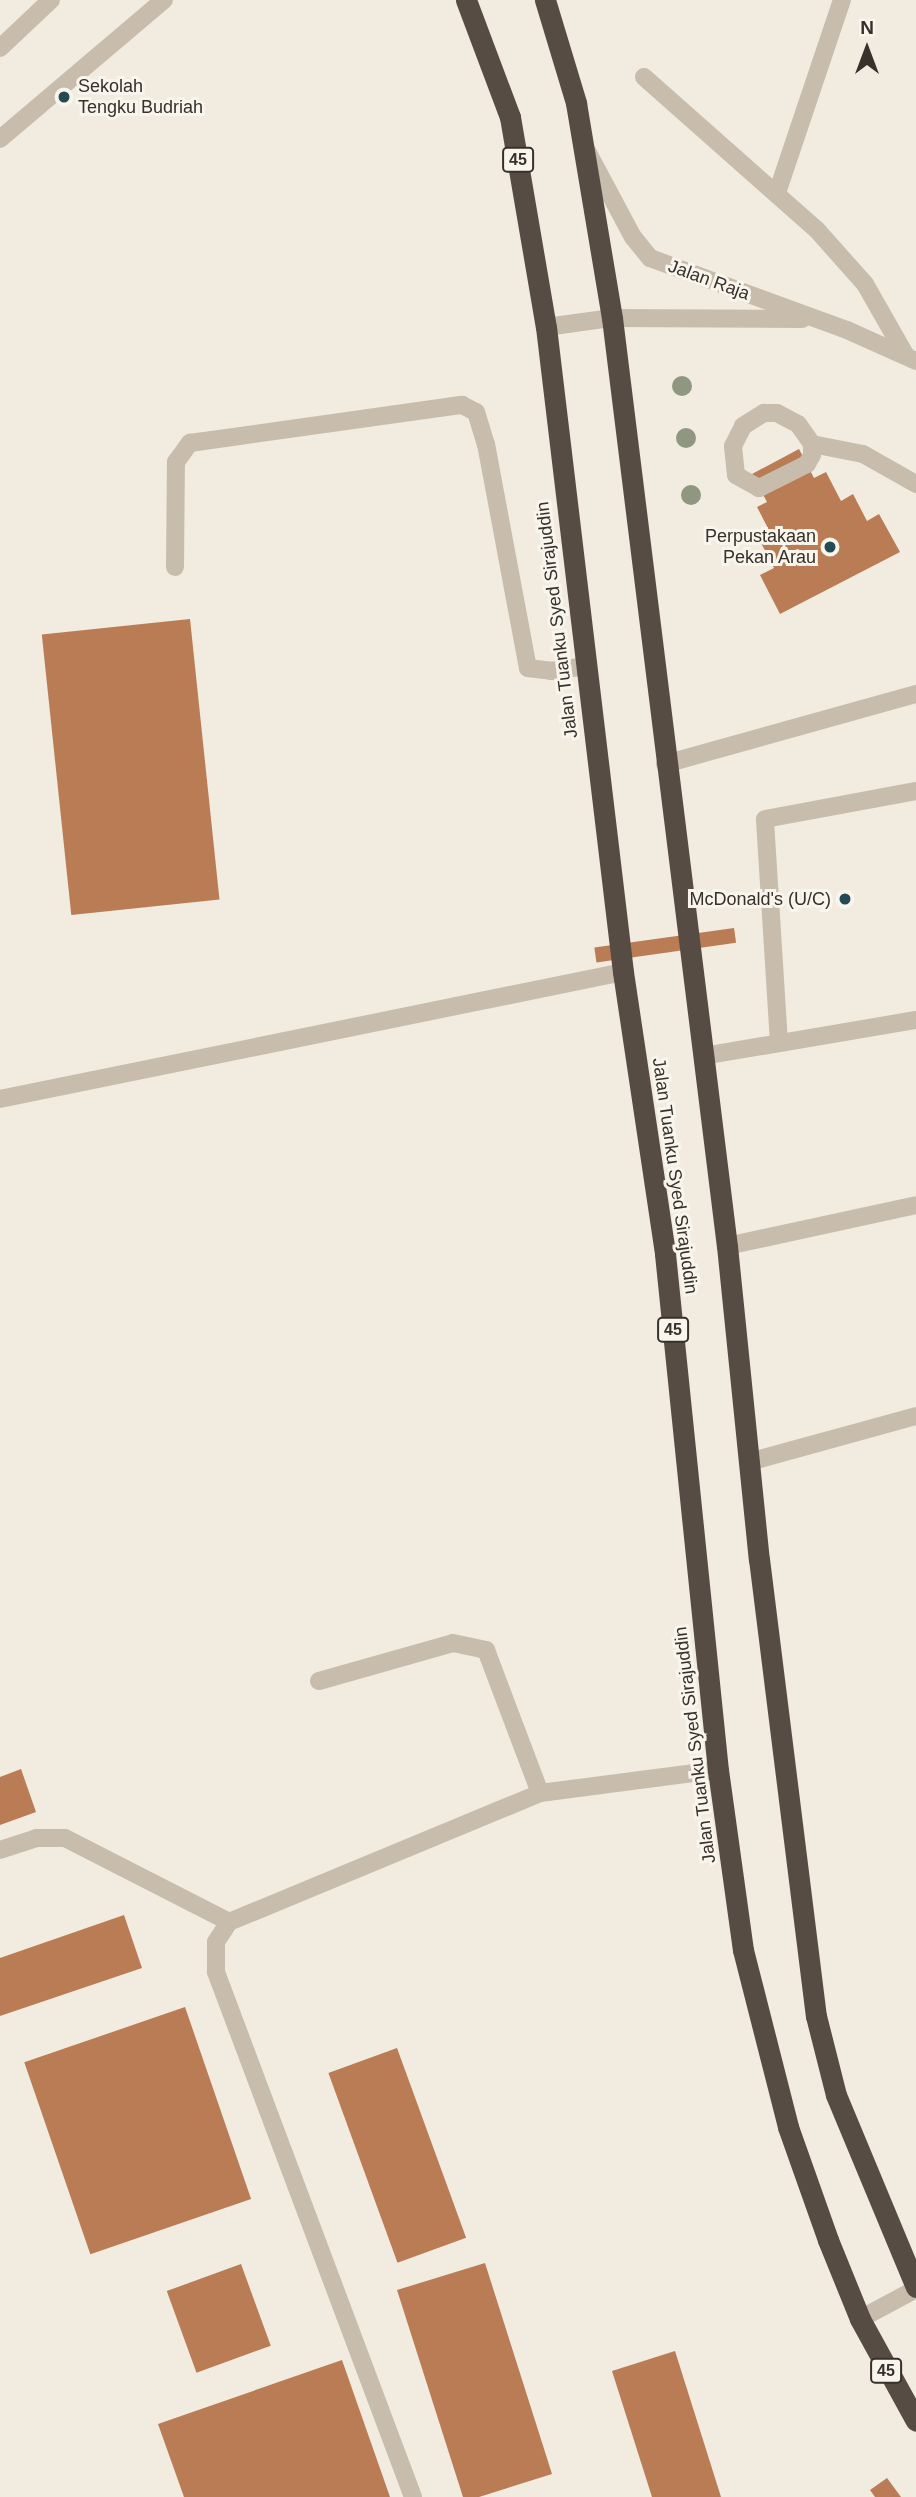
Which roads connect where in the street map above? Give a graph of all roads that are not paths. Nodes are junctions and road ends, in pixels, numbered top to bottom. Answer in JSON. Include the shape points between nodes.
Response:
{"nodes":[{"id":1,"x":51,"y":0,"type":"edge"},
{"id":2,"x":164,"y":0,"type":"edge"},
{"id":3,"x":466,"y":0,"type":"edge"},
{"id":4,"x":545,"y":0,"type":"edge"},
{"id":5,"x":842,"y":0,"type":"edge"},
{"id":6,"x":0,"y":48,"type":"edge"},
{"id":7,"x":644,"y":77,"type":"dead end"},
{"id":8,"x":0,"y":139,"type":"edge"},
{"id":9,"x":582,"y":142,"type":"junction"},
{"id":10,"x":778,"y":193,"type":"junction"},
{"id":11,"x":612,"y":318,"type":"junction"},
{"id":12,"x":816,"y":319,"type":"junction"},
{"id":13,"x":546,"y":327,"type":"junction"},
{"id":14,"x":911,"y":357,"type":"edge"},
{"id":15,"x":812,"y":444,"type":"junction"},
{"id":16,"x":916,"y":484,"type":"edge"},
{"id":17,"x":175,"y":567,"type":"dead end"},
{"id":18,"x":584,"y":666,"type":"junction"},
{"id":19,"x":916,"y":694,"type":"edge"},
{"id":20,"x":665,"y":764,"type":"junction"},
{"id":21,"x":916,"y":791,"type":"edge"},
{"id":22,"x":623,"y":972,"type":"junction"},
{"id":23,"x":916,"y":1020,"type":"edge"},
{"id":24,"x":779,"y":1043,"type":"junction"},
{"id":25,"x":704,"y":1056,"type":"junction"},
{"id":26,"x":0,"y":1099,"type":"edge"},
{"id":27,"x":916,"y":1205,"type":"edge"},
{"id":28,"x":727,"y":1246,"type":"junction"},
{"id":29,"x":916,"y":1416,"type":"edge"},
{"id":30,"x":749,"y":1462,"type":"junction"},
{"id":31,"x":319,"y":1681,"type":"dead end"},
{"id":32,"x":718,"y":1770,"type":"junction"},
{"id":33,"x":540,"y":1793,"type":"junction"},
{"id":34,"x":0,"y":1850,"type":"edge"},
{"id":35,"x":229,"y":1922,"type":"junction"},
{"id":36,"x":916,"y":2288,"type":"edge"},
{"id":37,"x":860,"y":2319,"type":"junction"},
{"id":38,"x":916,"y":2421,"type":"edge"},
{"id":39,"x":413,"y":2497,"type":"edge"}],
"edges":[{"from":1,"to":6,"type":"street"},
{"from":2,"to":8,"type":"street"},
{"from":3,"to":13,"type":"highway","name":"Jalan Tuanku Syed Sirajuddin","number":"45","via":[[510,117]]},
{"from":4,"to":9,"type":"highway","via":[[557,29]]},
{"from":5,"to":10,"type":"street"},
{"from":7,"to":10,"type":"street"},
{"from":9,"to":11,"type":"highway"},
{"from":9,"to":12,"type":"street","name":"Jalan Raja","via":[[633,237],[650,258]]},
{"from":10,"to":14,"type":"street","via":[[865,284]]},
{"from":11,"to":12,"type":"street","name":"Jalan Raja"},
{"from":11,"to":13,"type":"street","name":"Jalan Raja"},
{"from":11,"to":20,"type":"highway"},
{"from":12,"to":14,"type":"street","name":"Jalan Raja"},
{"from":13,"to":18,"type":"highway","name":"Jalan Tuanku Syed Sirajuddin","number":"45"},
{"from":15,"to":15,"type":"street","via":[[807,464],[759,488],[736,475],[733,446],[753,418],[764,413],[788,417],[807,432]]},
{"from":15,"to":16,"type":"street","via":[[863,454]]},
{"from":17,"to":18,"type":"street","via":[[176,462],[190,443],[462,405],[476,412],[486,444],[528,668],[551,671]]},
{"from":18,"to":22,"type":"highway","name":"Jalan Tuanku Syed Sirajuddin","number":"45"},
{"from":19,"to":20,"type":"street"},
{"from":20,"to":25,"type":"highway"},
{"from":21,"to":24,"type":"street","via":[[765,819]]},
{"from":22,"to":26,"type":"street"},
{"from":22,"to":32,"type":"highway","name":"Jalan Tuanku Syed Sirajuddin","number":"45","via":[[665,1254]]},
{"from":23,"to":24,"type":"street"},
{"from":24,"to":25,"type":"street"},
{"from":25,"to":28,"type":"highway"},
{"from":27,"to":28,"type":"street"},
{"from":28,"to":30,"type":"highway"},
{"from":29,"to":30,"type":"street"},
{"from":30,"to":36,"type":"highway","via":[[816,2016],[836,2095]]},
{"from":31,"to":33,"type":"street","via":[[453,1643],[486,1650]]},
{"from":32,"to":33,"type":"street"},
{"from":32,"to":37,"type":"highway","name":"Jalan Tuanku Syed Sirajuddin","number":"45","via":[[743,1950],[760,2024],[788,2127]]},
{"from":33,"to":35,"type":"street"},
{"from":34,"to":35,"type":"street","via":[[36,1838],[65,1838]]},
{"from":35,"to":39,"type":"street","via":[[216,1942],[216,1972]]},
{"from":36,"to":37,"type":"street"},
{"from":37,"to":38,"type":"highway","name":"Jalan Tuanku Syed Sirajuddin","number":"45"}]}
